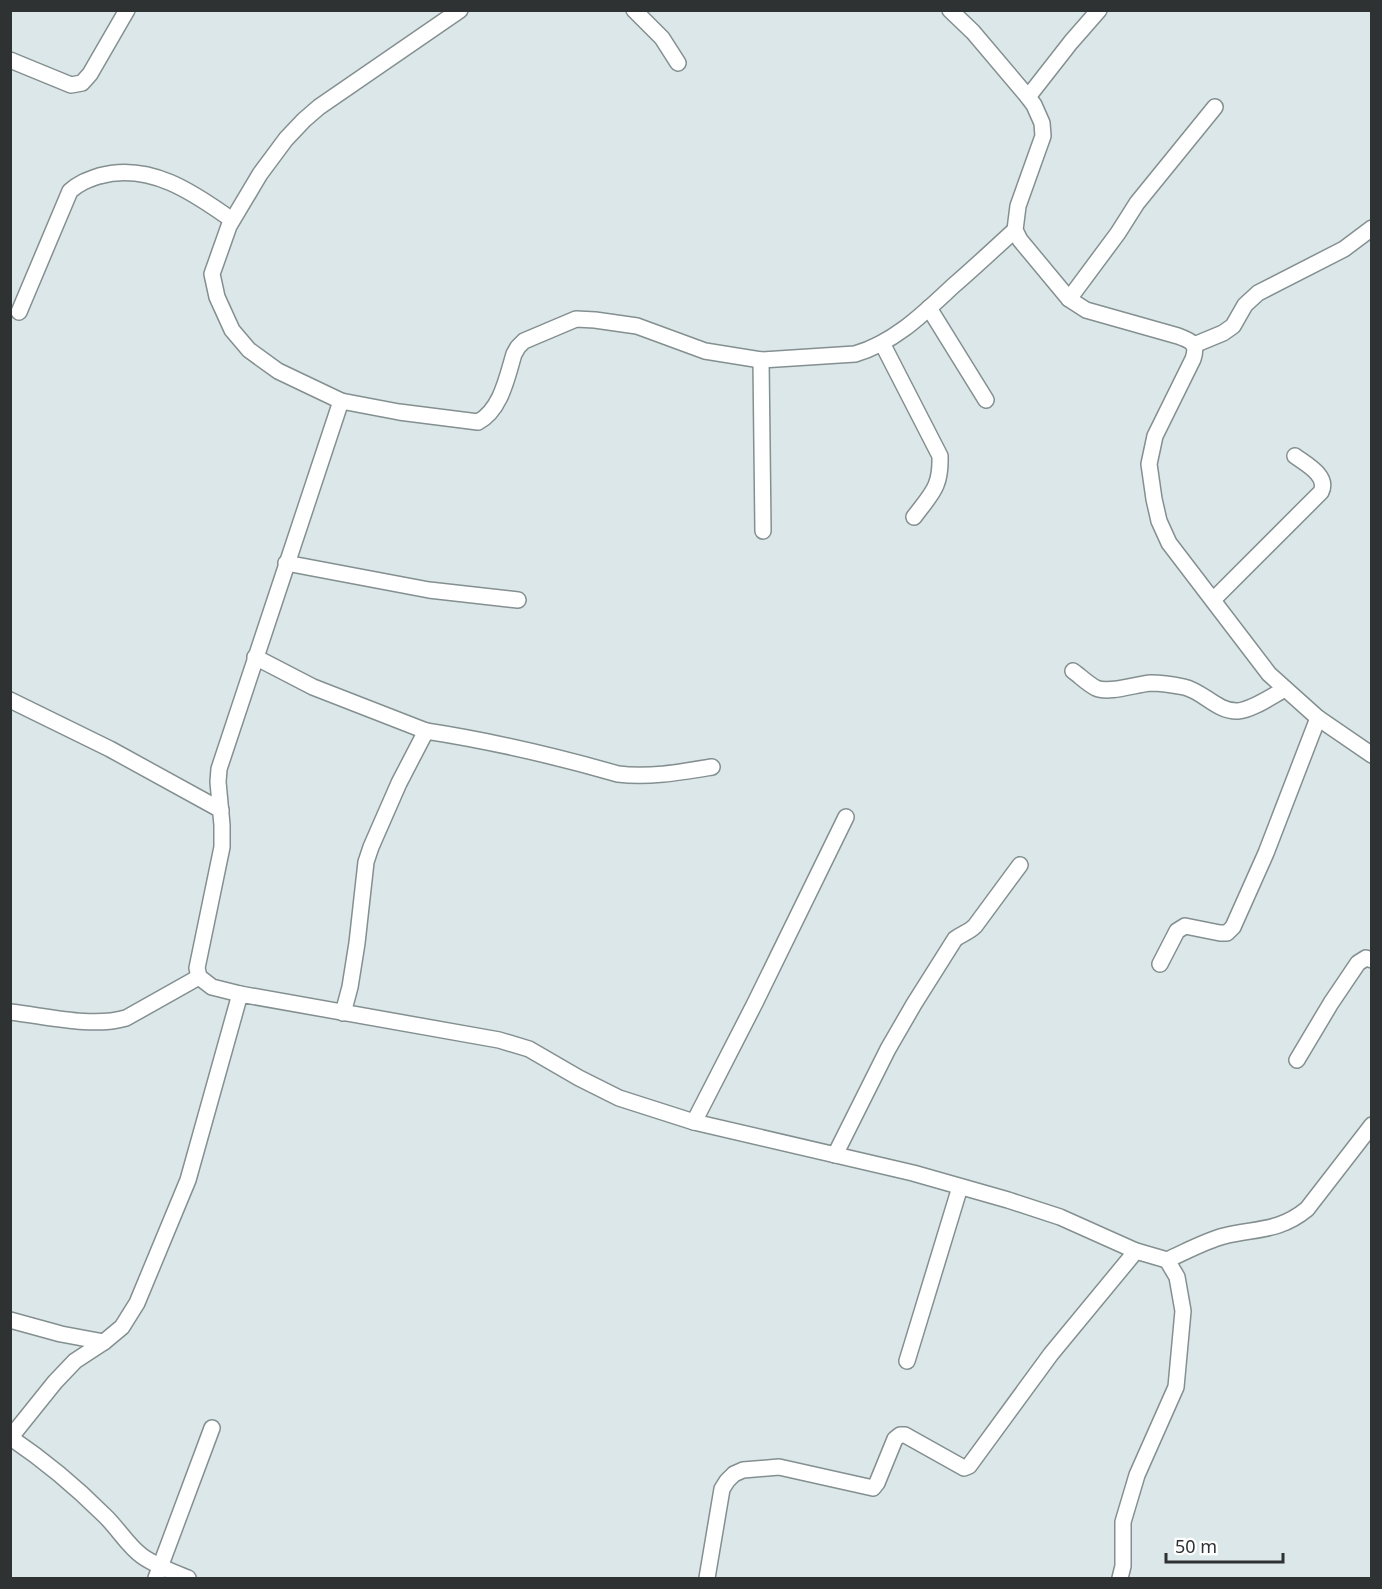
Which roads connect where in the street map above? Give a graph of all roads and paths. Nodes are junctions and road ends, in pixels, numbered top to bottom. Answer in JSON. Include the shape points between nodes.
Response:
{"nodes":[{"id":1,"x":127,"y":10,"type":"edge"},
{"id":2,"x":460,"y":10,"type":"edge"},
{"id":3,"x":634,"y":10,"type":"edge"},
{"id":4,"x":950,"y":10,"type":"edge"},
{"id":5,"x":1099,"y":10,"type":"edge"},
{"id":6,"x":10,"y":60,"type":"edge"},
{"id":7,"x":678,"y":63,"type":"dead end"},
{"id":8,"x":1028,"y":97,"type":"junction"},
{"id":9,"x":1215,"y":107,"type":"dead end"},
{"id":10,"x":232,"y":220,"type":"junction"},
{"id":11,"x":1371,"y":228,"type":"edge"},
{"id":12,"x":1015,"y":230,"type":"junction"},
{"id":13,"x":1069,"y":299,"type":"junction"},
{"id":14,"x":929,"y":308,"type":"junction"},
{"id":15,"x":20,"y":312,"type":"dead end"},
{"id":16,"x":882,"y":343,"type":"junction"},
{"id":17,"x":1194,"y":345,"type":"junction"},
{"id":18,"x":761,"y":360,"type":"junction"},
{"id":19,"x":986,"y":400,"type":"dead end"},
{"id":20,"x":341,"y":401,"type":"junction"},
{"id":21,"x":1295,"y":456,"type":"dead end"},
{"id":22,"x":914,"y":517,"type":"dead end"},
{"id":23,"x":764,"y":531,"type":"dead end"},
{"id":24,"x":286,"y":563,"type":"junction"},
{"id":25,"x":518,"y":600,"type":"dead end"},
{"id":26,"x":1213,"y":600,"type":"junction"},
{"id":27,"x":255,"y":657,"type":"junction"},
{"id":28,"x":1073,"y":671,"type":"dead end"},
{"id":29,"x":1284,"y":689,"type":"junction"},
{"id":30,"x":10,"y":700,"type":"edge"},
{"id":31,"x":1318,"y":718,"type":"junction"},
{"id":32,"x":426,"y":731,"type":"junction"},
{"id":33,"x":1371,"y":755,"type":"edge"},
{"id":34,"x":712,"y":767,"type":"dead end"},
{"id":35,"x":221,"y":810,"type":"junction"},
{"id":36,"x":846,"y":817,"type":"dead end"},
{"id":37,"x":1020,"y":865,"type":"dead end"},
{"id":38,"x":1371,"y":960,"type":"edge"},
{"id":39,"x":1160,"y":964,"type":"dead end"},
{"id":40,"x":199,"y":977,"type":"junction"},
{"id":41,"x":240,"y":994,"type":"junction"},
{"id":42,"x":10,"y":1012,"type":"edge"},
{"id":43,"x":344,"y":1013,"type":"junction"},
{"id":44,"x":1297,"y":1060,"type":"dead end"},
{"id":45,"x":694,"y":1122,"type":"junction"},
{"id":46,"x":1371,"y":1125,"type":"edge"},
{"id":47,"x":1366,"y":1144,"type":"edge"},
{"id":48,"x":835,"y":1155,"type":"junction"},
{"id":49,"x":960,"y":1186,"type":"junction"},
{"id":50,"x":1136,"y":1251,"type":"junction"},
{"id":51,"x":1167,"y":1260,"type":"junction"},
{"id":52,"x":10,"y":1320,"type":"edge"},
{"id":53,"x":104,"y":1342,"type":"junction"},
{"id":54,"x":906,"y":1361,"type":"dead end"},
{"id":55,"x":212,"y":1428,"type":"dead end"},
{"id":56,"x":11,"y":1438,"type":"edge"},
{"id":57,"x":158,"y":1572,"type":"edge"},
{"id":58,"x":188,"y":1578,"type":"edge"},
{"id":59,"x":707,"y":1578,"type":"edge"},
{"id":60,"x":1119,"y":1578,"type":"edge"}],
"edges":[{"from":1,"to":6,"type":"street","via":[[82,82],[71,85]]},
{"from":2,"to":10,"type":"street","via":[[304,120],[260,174]]},
{"from":3,"to":7,"type":"street","via":[[662,38]]},
{"from":4,"to":8,"type":"street"},
{"from":5,"to":8,"type":"street"},
{"from":8,"to":12,"type":"street","via":[[1042,123],[1043,136],[1018,206]]},
{"from":9,"to":13,"type":"street","via":[[1137,203]]},
{"from":10,"to":15,"type":"street","via":[[201,197],[159,178],[129,172],[84,180],[70,191]]},
{"from":10,"to":20,"type":"street","via":[[212,274],[217,297],[232,330],[249,350],[278,371]]},
{"from":11,"to":17,"type":"street","via":[[1344,249],[1258,293],[1245,305],[1233,326]]},
{"from":12,"to":13,"type":"street"},
{"from":12,"to":14,"type":"street"},
{"from":13,"to":17,"type":"street","via":[[1086,310],[1178,336]]},
{"from":14,"to":16,"type":"street"},
{"from":14,"to":19,"type":"street"},
{"from":16,"to":18,"type":"street","via":[[855,354]]},
{"from":16,"to":22,"type":"street","via":[[940,456],[937,487]]},
{"from":17,"to":26,"type":"street","via":[[1195,352],[1155,436],[1149,464],[1154,499],[1169,543]]},
{"from":18,"to":20,"type":"street","via":[[705,351],[637,326],[576,320],[518,347],[496,404],[478,422]]},
{"from":18,"to":23,"type":"street"},
{"from":20,"to":24,"type":"street"},
{"from":21,"to":26,"type":"street","via":[[1323,481],[1322,492]]},
{"from":24,"to":25,"type":"street","via":[[429,590]]},
{"from":24,"to":27,"type":"street"},
{"from":26,"to":29,"type":"street"},
{"from":27,"to":32,"type":"street","via":[[313,687]]},
{"from":27,"to":35,"type":"street","via":[[219,769]]},
{"from":28,"to":29,"type":"street","via":[[1097,688],[1153,683],[1185,687],[1216,705],[1237,711]]},
{"from":29,"to":31,"type":"street"},
{"from":30,"to":35,"type":"street"},
{"from":31,"to":33,"type":"street"},
{"from":31,"to":39,"type":"street","via":[[1233,927],[1227,933],[1181,928]]},
{"from":32,"to":34,"type":"street","via":[[561,758],[628,776]]},
{"from":32,"to":43,"type":"street","via":[[366,862]]},
{"from":35,"to":40,"type":"street","via":[[222,847]]},
{"from":36,"to":45,"type":"street"},
{"from":37,"to":48,"type":"street","via":[[975,926],[955,939],[888,1049]]},
{"from":38,"to":44,"type":"street","via":[[1366,958],[1358,963]]},
{"from":40,"to":41,"type":"street","via":[[212,987]]},
{"from":40,"to":42,"type":"street","via":[[114,1021]]},
{"from":41,"to":43,"type":"street"},
{"from":41,"to":53,"type":"street","via":[[188,1180],[137,1303],[122,1326]]},
{"from":43,"to":45,"type":"street","via":[[530,1049],[619,1098]]},
{"from":45,"to":48,"type":"street"},
{"from":46,"to":47,"type":"street"},
{"from":47,"to":51,"type":"street","via":[[1296,1218],[1253,1232],[1223,1236]]},
{"from":48,"to":49,"type":"street"},
{"from":49,"to":50,"type":"street","via":[[1060,1217]]},
{"from":49,"to":54,"type":"street"},
{"from":50,"to":51,"type":"street"},
{"from":50,"to":59,"type":"street","via":[[1051,1354],[969,1466],[964,1468],[900,1435],[892,1443],[873,1488],[779,1467],[734,1474],[722,1489]]},
{"from":51,"to":60,"type":"street","via":[[1177,1278],[1183,1311],[1176,1387],[1137,1475],[1123,1522],[1123,1566]]},
{"from":52,"to":53,"type":"street"},
{"from":53,"to":56,"type":"street","via":[[75,1361]]},
{"from":55,"to":57,"type":"street"},
{"from":56,"to":57,"type":"street","via":[[90,1501]]},
{"from":57,"to":58,"type":"street"}]}
